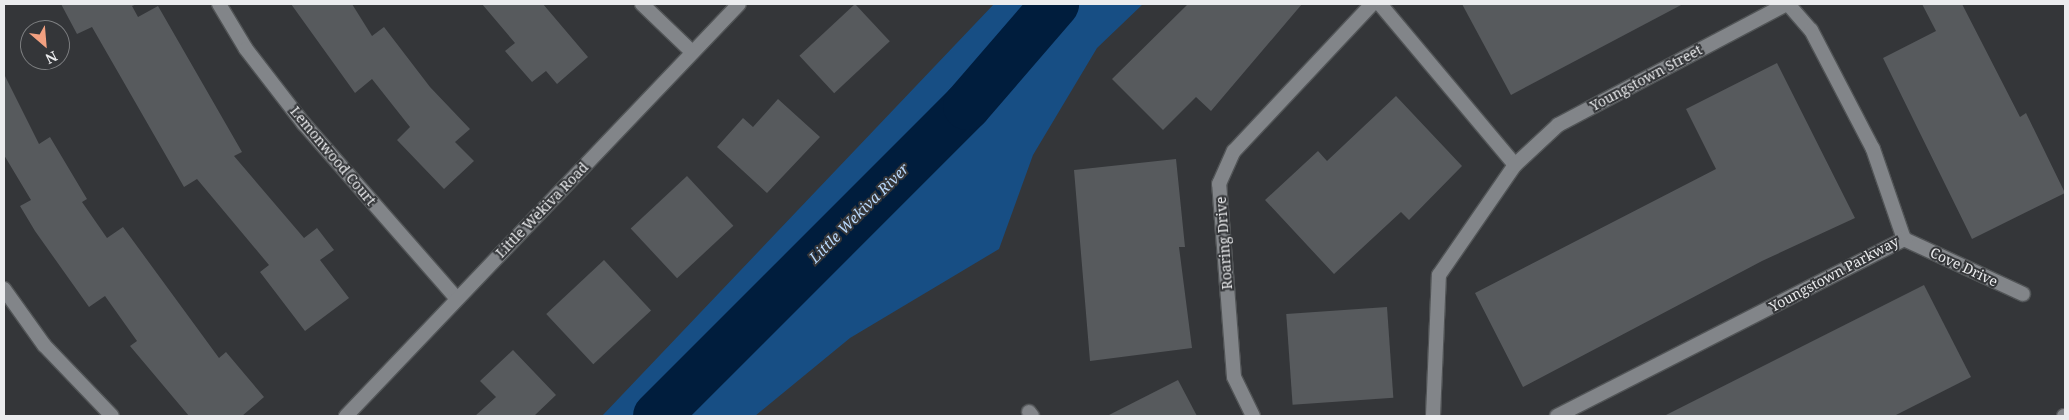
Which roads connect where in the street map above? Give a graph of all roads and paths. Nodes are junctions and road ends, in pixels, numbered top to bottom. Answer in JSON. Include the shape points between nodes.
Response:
{"nodes":[{"id":1,"x":219,"y":4,"type":"edge"},
{"id":2,"x":642,"y":4,"type":"edge"},
{"id":3,"x":739,"y":4,"type":"edge"},
{"id":4,"x":1372,"y":4,"type":"edge"},
{"id":5,"x":1380,"y":4,"type":"edge"},
{"id":6,"x":1787,"y":4,"type":"edge"},
{"id":7,"x":692,"y":52,"type":"junction"},
{"id":8,"x":1515,"y":166,"type":"junction"},
{"id":9,"x":1904,"y":239,"type":"junction"},
{"id":10,"x":4,"y":289,"type":"edge"},
{"id":11,"x":2023,"y":294,"type":"dead end"},
{"id":12,"x":457,"y":299,"type":"junction"},
{"id":13,"x":112,"y":416,"type":"edge"},
{"id":14,"x":346,"y":416,"type":"edge"},
{"id":15,"x":1253,"y":416,"type":"edge"},
{"id":16,"x":1433,"y":416,"type":"edge"},
{"id":17,"x":1557,"y":416,"type":"edge"}],
"edges":[{"from":1,"to":12,"type":"street","name":"Lemonwood Court","via":[[246,49],[304,124]]},
{"from":2,"to":7,"type":"street"},
{"from":3,"to":7,"type":"street","name":"Little Wekiva Road"},
{"from":4,"to":15,"type":"street","name":"Roaring Drive","via":[[1234,151],[1219,184],[1234,376]]},
{"from":5,"to":8,"type":"street"},
{"from":6,"to":8,"type":"street","name":"Youngstown Street","via":[[1558,125]]},
{"from":6,"to":9,"type":"street","name":"Youngstown Parkway","via":[[1811,30],[1873,149]]},
{"from":7,"to":12,"type":"street","name":"Little Wekiva Road"},
{"from":8,"to":16,"type":"street","via":[[1439,275]]},
{"from":9,"to":11,"type":"street","name":"Cove Drive"},
{"from":9,"to":17,"type":"street","name":"Youngstown Parkway"},
{"from":10,"to":13,"type":"street","via":[[44,345]]},
{"from":12,"to":14,"type":"street","name":"Little Wekiva Road"}]}
